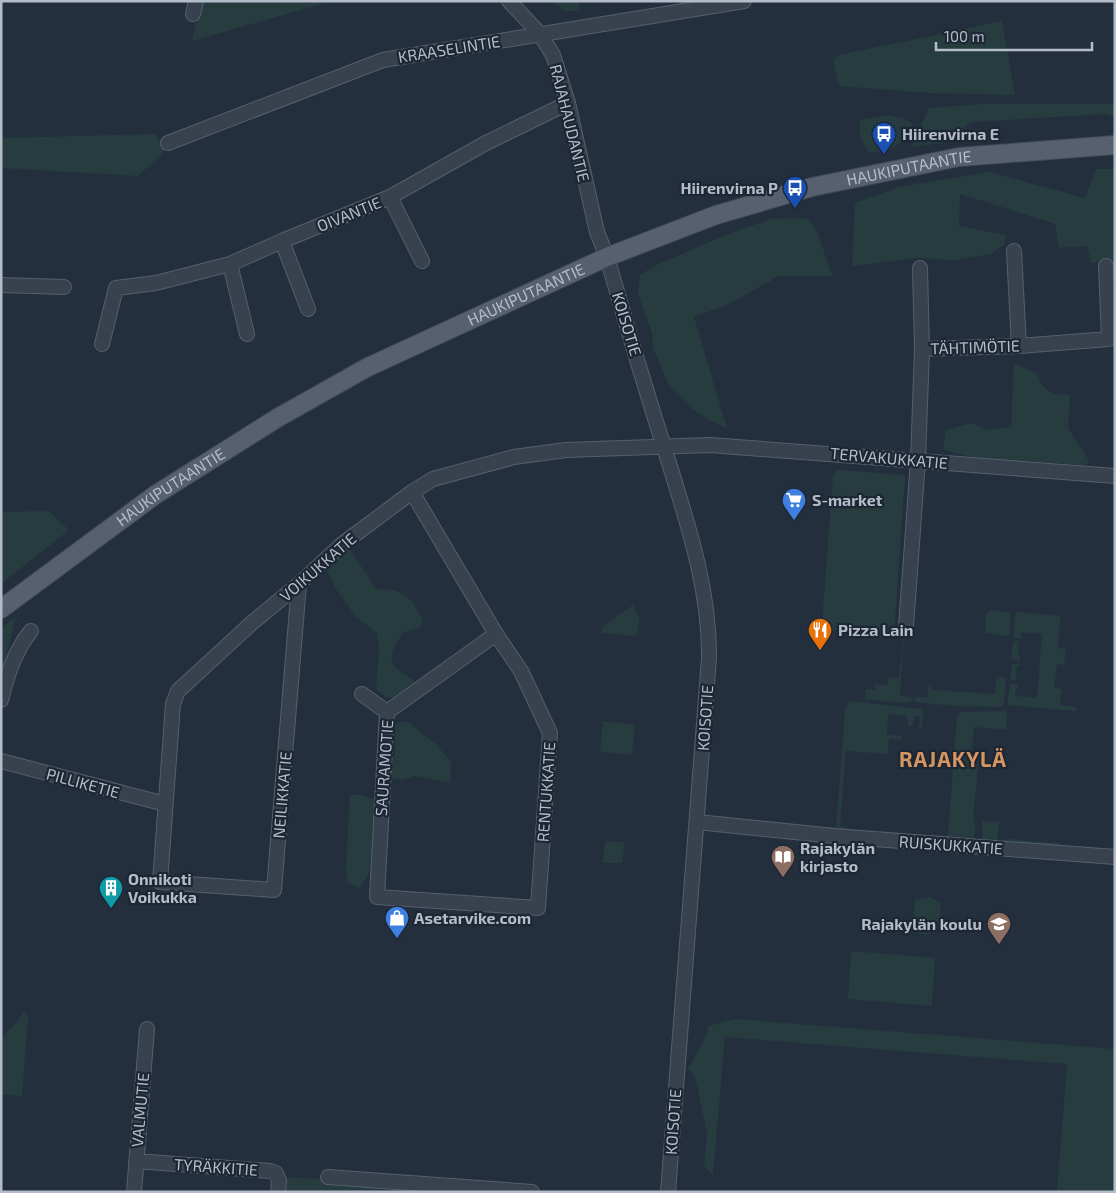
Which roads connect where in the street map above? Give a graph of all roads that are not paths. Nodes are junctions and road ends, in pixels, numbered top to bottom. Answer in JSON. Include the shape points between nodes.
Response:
{"nodes":[{"id":1,"x":509,"y":1,"type":"edge"},
{"id":2,"x":744,"y":1,"type":"edge"},
{"id":3,"x":540,"y":34,"type":"junction"},
{"id":4,"x":568,"y":103,"type":"junction"},
{"id":5,"x":168,"y":143,"type":"dead end"},
{"id":6,"x":1115,"y":144,"type":"edge"},
{"id":7,"x":390,"y":197,"type":"junction"},
{"id":8,"x":282,"y":241,"type":"junction"},
{"id":9,"x":1014,"y":251,"type":"dead end"},
{"id":10,"x":606,"y":257,"type":"junction"},
{"id":11,"x":422,"y":261,"type":"dead end"},
{"id":12,"x":230,"y":264,"type":"junction"},
{"id":13,"x":1106,"y":266,"type":"dead end"},
{"id":14,"x":920,"y":268,"type":"dead end"},
{"id":15,"x":1,"y":285,"type":"edge"},
{"id":16,"x":64,"y":288,"type":"dead end"},
{"id":17,"x":308,"y":309,"type":"dead end"},
{"id":18,"x":247,"y":334,"type":"dead end"},
{"id":19,"x":102,"y":344,"type":"dead end"},
{"id":20,"x":1019,"y":346,"type":"junction"},
{"id":21,"x":922,"y":349,"type":"junction"},
{"id":22,"x":663,"y":446,"type":"junction"},
{"id":23,"x":918,"y":460,"type":"junction"},
{"id":24,"x":1115,"y":476,"type":"edge"},
{"id":25,"x":412,"y":492,"type":"junction"},
{"id":26,"x":299,"y":584,"type":"junction"},
{"id":27,"x":1,"y":609,"type":"edge"},
{"id":28,"x":906,"y":627,"type":"dead end"},
{"id":29,"x":30,"y":631,"type":"dead end"},
{"id":30,"x":496,"y":634,"type":"junction"},
{"id":31,"x":362,"y":694,"type":"dead end"},
{"id":32,"x":1,"y":700,"type":"edge"},
{"id":33,"x":387,"y":712,"type":"junction"},
{"id":34,"x":1,"y":761,"type":"edge"},
{"id":35,"x":165,"y":804,"type":"junction"},
{"id":36,"x":697,"y":822,"type":"junction"},
{"id":37,"x":1115,"y":857,"type":"edge"},
{"id":38,"x":160,"y":882,"type":"joint"},
{"id":39,"x":377,"y":897,"type":"joint"},
{"id":40,"x":147,"y":1029,"type":"dead end"},
{"id":41,"x":136,"y":1161,"type":"junction"},
{"id":42,"x":328,"y":1177,"type":"dead end"},
{"id":43,"x":387,"y":1186,"type":"edge"},
{"id":44,"x":134,"y":1192,"type":"edge"},
{"id":45,"x":278,"y":1192,"type":"edge"},
{"id":46,"x":532,"y":1192,"type":"edge"},
{"id":47,"x":668,"y":1192,"type":"edge"}],
"edges":[{"from":1,"to":3,"type":"street","name":"RAJAHAUDANTIE"},
{"from":2,"to":3,"type":"street","name":"KRAASELINTIE"},
{"from":3,"to":4,"type":"street","name":"RAJAHAUDANTIE","via":[[553,55]]},
{"from":3,"to":5,"type":"street","name":"KRAASELINTIE","via":[[383,60]]},
{"from":4,"to":7,"type":"street","name":"OIVANTIE","via":[[486,143]]},
{"from":4,"to":10,"type":"street","name":"RAJAHAUDANTIE","via":[[597,232]]},
{"from":6,"to":10,"type":"main road","name":"HAUKIPUTAANTIE","via":[[960,157],[812,187],[716,215]]},
{"from":7,"to":8,"type":"street","name":"OIVANTIE"},
{"from":7,"to":11,"type":"street"},
{"from":8,"to":12,"type":"street","name":"OIVANTIE"},
{"from":8,"to":17,"type":"street"},
{"from":9,"to":20,"type":"street"},
{"from":10,"to":22,"type":"street","name":"KOISOTIE"},
{"from":10,"to":27,"type":"main road","name":"HAUKIPUTAANTIE","via":[[368,367],[279,417],[155,494]]},
{"from":12,"to":18,"type":"street"},
{"from":12,"to":19,"type":"street","name":"OIVANTIE","via":[[156,283],[116,288]]},
{"from":13,"to":20,"type":"street","name":"TÄHTIMÖTIE","via":[[1109,339]]},
{"from":14,"to":21,"type":"street"},
{"from":15,"to":16,"type":"street"},
{"from":20,"to":21,"type":"street","name":"TÄHTIMÖTIE"},
{"from":21,"to":23,"type":"street","name":"TÄHTIMÖTIE"},
{"from":22,"to":23,"type":"street","name":"TERVAKUKKATIE","via":[[720,445]]},
{"from":22,"to":25,"type":"street","name":"VOIKUKKATIE","via":[[566,450],[514,457],[433,479]]},
{"from":22,"to":36,"type":"street","name":"KOISOTIE","via":[[694,548],[708,620],[709,658]]},
{"from":23,"to":24,"type":"street","name":"TERVAKUKKATIE"},
{"from":23,"to":28,"type":"street","name":"TÄHTIMÖTIE"},
{"from":25,"to":26,"type":"street","name":"VOIKUKKATIE","via":[[341,545]]},
{"from":25,"to":30,"type":"street","name":"RENTUKKATIE"},
{"from":26,"to":35,"type":"street","name":"VOIKUKKATIE","via":[[178,691],[173,704]]},
{"from":26,"to":38,"type":"street","name":"NEILIKKATIE","via":[[274,890]]},
{"from":29,"to":32,"type":"street","via":[[18,651]]},
{"from":30,"to":33,"type":"street","name":"SAURAMOTIE"},
{"from":30,"to":39,"type":"street","name":"RENTUKKATIE","via":[[521,671],[550,733],[538,908]]},
{"from":31,"to":33,"type":"street"},
{"from":33,"to":39,"type":"street","name":"SAURAMOTIE"},
{"from":34,"to":35,"type":"street","name":"PILLIKETIE"},
{"from":35,"to":38,"type":"street","name":"VOIKUKKATIE"},
{"from":36,"to":37,"type":"street","name":"RUISKUKKATIE","via":[[834,836]]},
{"from":36,"to":47,"type":"street","name":"KOISOTIE"},
{"from":40,"to":41,"type":"street","name":"VALMUTIE"},
{"from":41,"to":44,"type":"street","name":"VALMUTIE"},
{"from":41,"to":45,"type":"street","name":"TYRÄKKITIE","via":[[270,1171],[276,1173]]},
{"from":42,"to":43,"type":"street"},
{"from":43,"to":46,"type":"street"}]}
